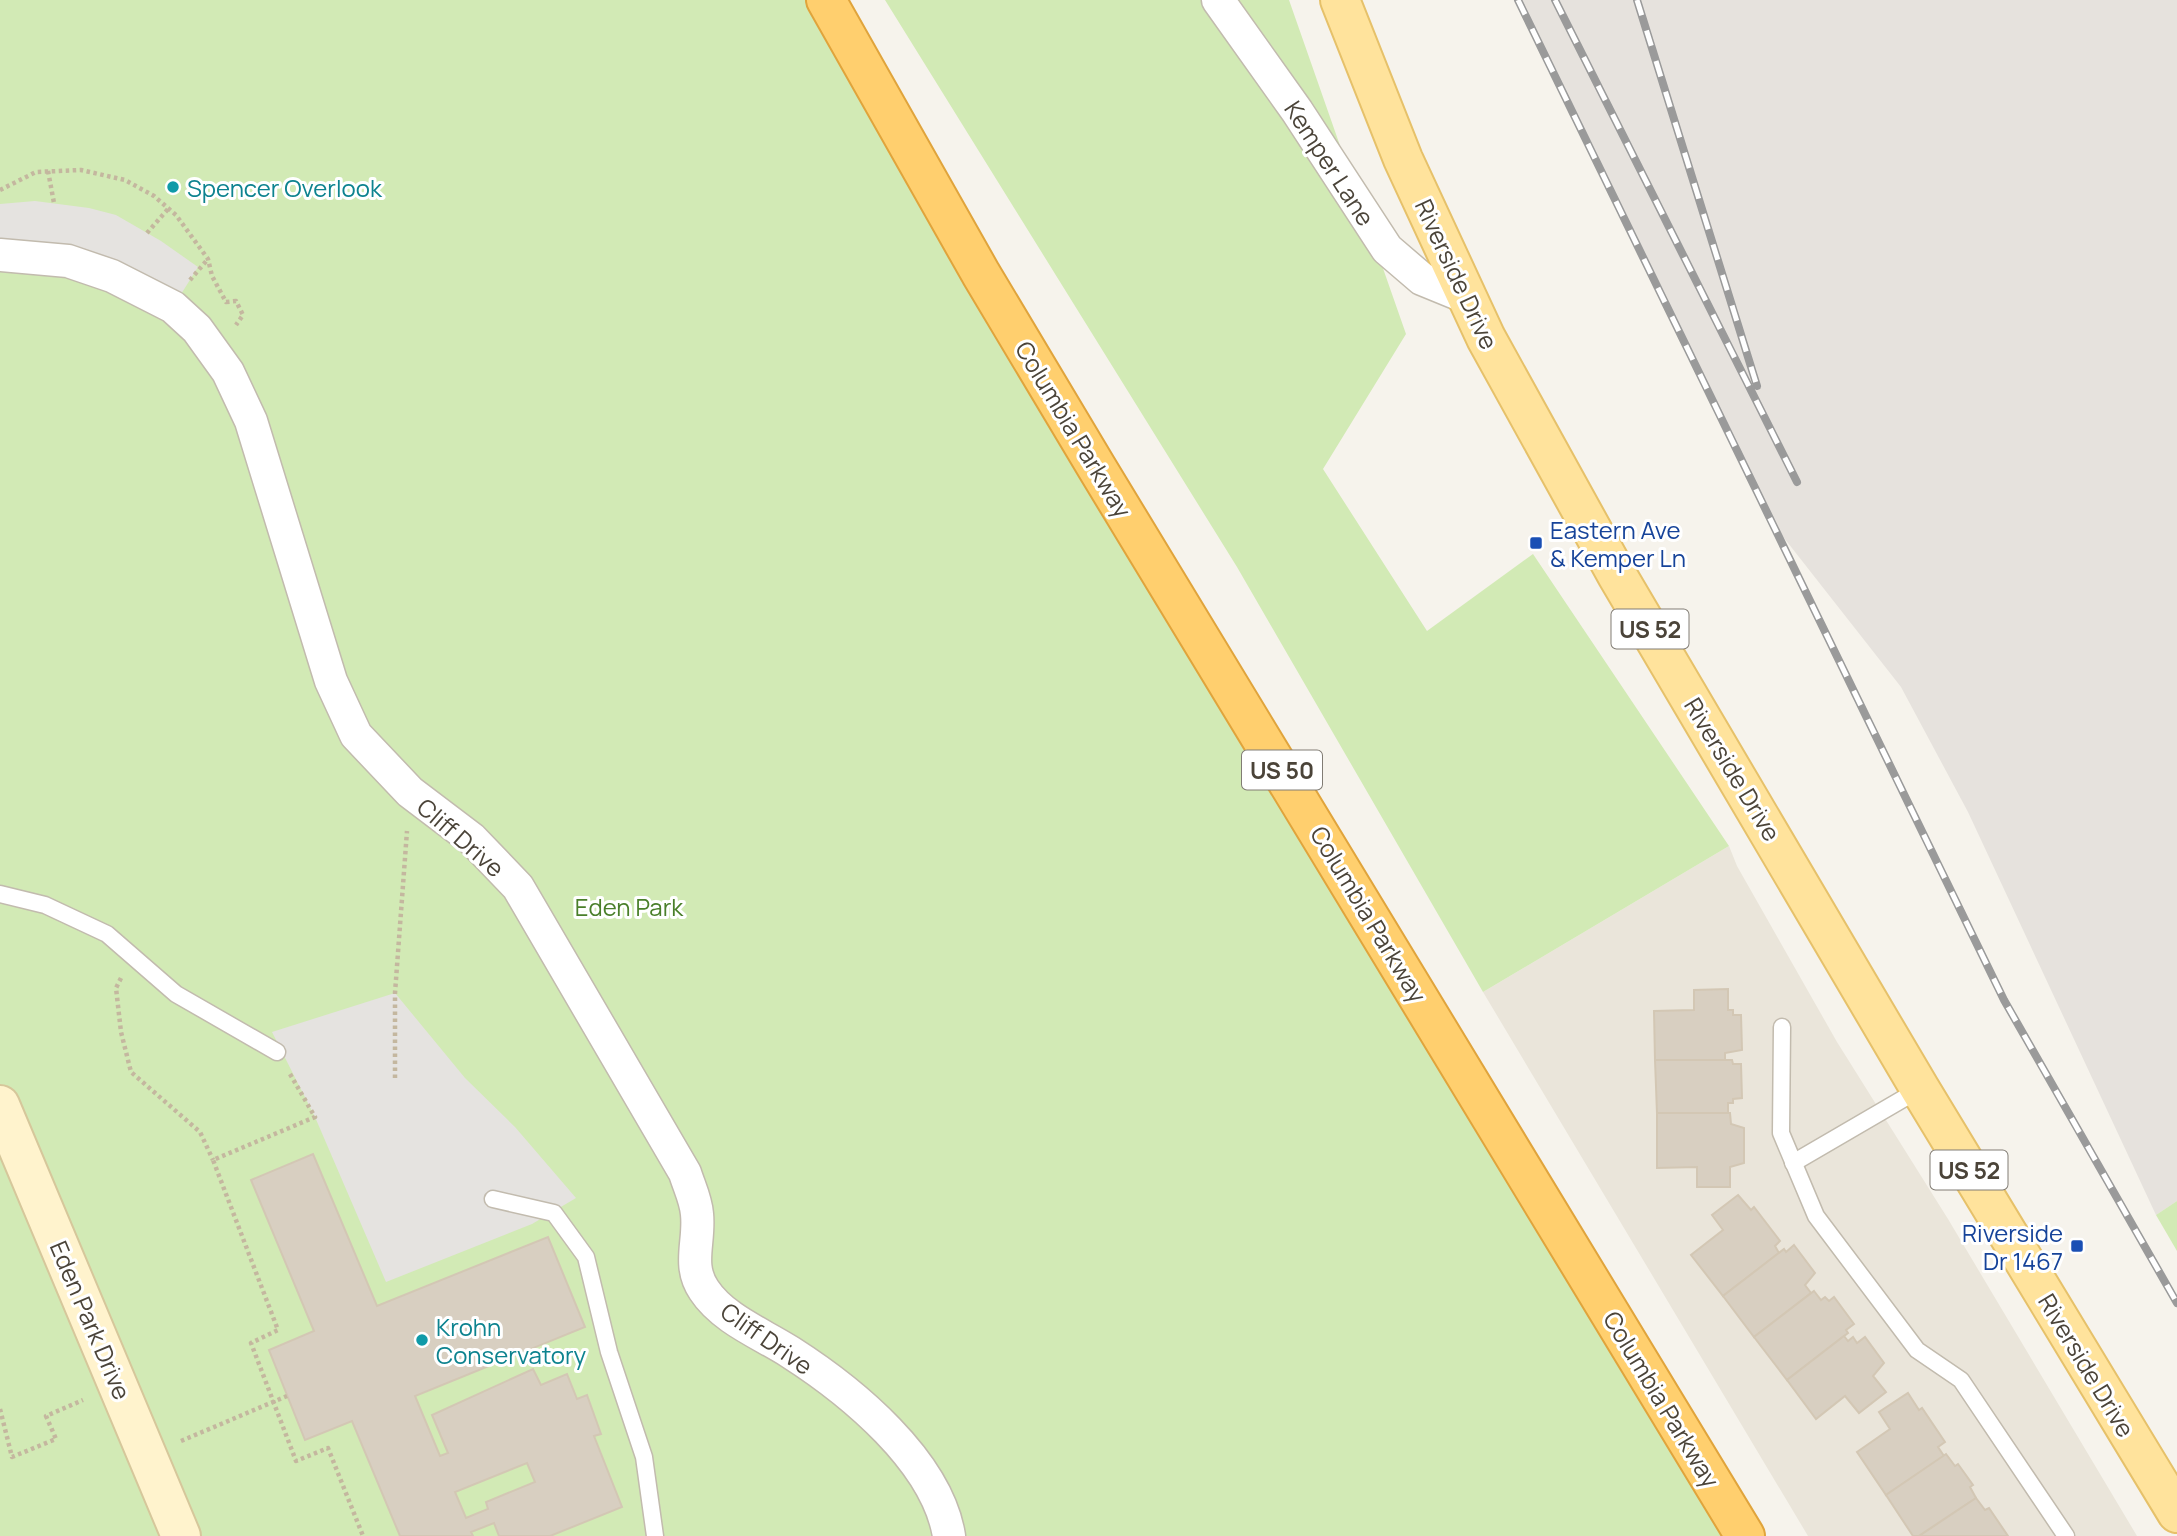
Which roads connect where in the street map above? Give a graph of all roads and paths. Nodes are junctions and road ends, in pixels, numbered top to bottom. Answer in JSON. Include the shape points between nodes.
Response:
{"nodes":[{"id":1,"x":826,"y":0,"type":"edge"},
{"id":2,"x":1218,"y":0,"type":"edge"},
{"id":3,"x":1340,"y":0,"type":"edge"},
{"id":4,"x":48,"y":171,"type":"junction"},
{"id":5,"x":0,"y":190,"type":"edge"},
{"id":6,"x":54,"y":203,"type":"dead end"},
{"id":7,"x":168,"y":209,"type":"junction"},
{"id":8,"x":147,"y":233,"type":"dead end"},
{"id":9,"x":0,"y":255,"type":"edge"},
{"id":10,"x":1466,"y":297,"type":"junction"},
{"id":11,"x":242,"y":336,"type":"dead end"},
{"id":12,"x":410,"y":792,"type":"junction"},
{"id":13,"x":0,"y":894,"type":"edge"},
{"id":14,"x":132,"y":956,"type":"junction"},
{"id":15,"x":1782,"y":1027,"type":"dead end"},
{"id":16,"x":277,"y":1052,"type":"joint"},
{"id":17,"x":395,"y":1078,"type":"dead end"},
{"id":18,"x":1920,"y":1089,"type":"junction"},
{"id":19,"x":0,"y":1105,"type":"edge"},
{"id":20,"x":213,"y":1160,"type":"junction"},
{"id":21,"x":1793,"y":1163,"type":"junction"},
{"id":22,"x":493,"y":1199,"type":"dead end"},
{"id":23,"x":287,"y":1396,"type":"dead end"},
{"id":24,"x":88,"y":1398,"type":"dead end"},
{"id":25,"x":274,"y":1401,"type":"junction"},
{"id":26,"x":0,"y":1409,"type":"edge"},
{"id":27,"x":180,"y":1441,"type":"dead end"},
{"id":28,"x":2177,"y":1513,"type":"edge"},
{"id":29,"x":181,"y":1536,"type":"edge"},
{"id":30,"x":363,"y":1536,"type":"edge"},
{"id":31,"x":655,"y":1536,"type":"edge"},
{"id":32,"x":949,"y":1536,"type":"edge"},
{"id":33,"x":1745,"y":1536,"type":"edge"},
{"id":34,"x":2066,"y":1536,"type":"edge"}],
"edges":[{"from":1,"to":33,"type":"highway","name":"Columbia Parkway","number":"US 50","via":[[1090,457]]},
{"from":2,"to":10,"type":"street","name":"Kemper Lane","via":[[1387,249],[1422,279]]},
{"from":3,"to":10,"type":"main road","name":"Riverside Drive","number":"US 52"},
{"from":4,"to":5,"type":"path"},
{"from":4,"to":6,"type":"path"},
{"from":4,"to":7,"type":"path","via":[[80,170],[125,180]]},
{"from":7,"to":8,"type":"path"},
{"from":7,"to":11,"type":"path","via":[[208,259],[226,302],[236,301],[243,315],[236,326]]},
{"from":9,"to":12,"type":"street","name":"Cliff Drive","via":[[68,261],[112,276],[173,307],[197,330],[228,372],[251,421],[331,681],[356,735]]},
{"from":10,"to":18,"type":"main road","name":"Riverside Drive","number":"US 52","via":[[1617,575]]},
{"from":12,"to":17,"type":"path","via":[[395,993]]},
{"from":12,"to":32,"type":"street","name":"Cliff Drive","via":[[472,839],[518,887],[685,1173],[697,1210],[693,1268],[704,1290],[721,1309],[793,1354],[861,1407],[910,1455],[935,1493]]},
{"from":13,"to":14,"type":"lane","via":[[45,905],[107,934]]},
{"from":14,"to":16,"type":"lane","via":[[176,994]]},
{"from":14,"to":20,"type":"path","via":[[116,988],[131,1072],[200,1132]]},
{"from":15,"to":21,"type":"lane","via":[[1780,1133]]},
{"from":16,"to":20,"type":"path","via":[[315,1117]]},
{"from":18,"to":21,"type":"lane"},
{"from":18,"to":28,"type":"main road","name":"Riverside Drive","number":"US 52"},
{"from":19,"to":29,"type":"street","name":"Eden Park Drive"},
{"from":20,"to":25,"type":"path","via":[[278,1330],[251,1343]]},
{"from":21,"to":34,"type":"lane","via":[[1816,1216],[1917,1350],[1961,1380]]},
{"from":22,"to":31,"type":"lane","via":[[554,1213],[586,1257],[609,1352],[644,1457]]},
{"from":23,"to":25,"type":"path"},
{"from":24,"to":26,"type":"path","via":[[46,1416],[56,1439],[12,1457]]},
{"from":25,"to":27,"type":"path"},
{"from":25,"to":30,"type":"path","via":[[296,1461],[328,1448]]}]}
